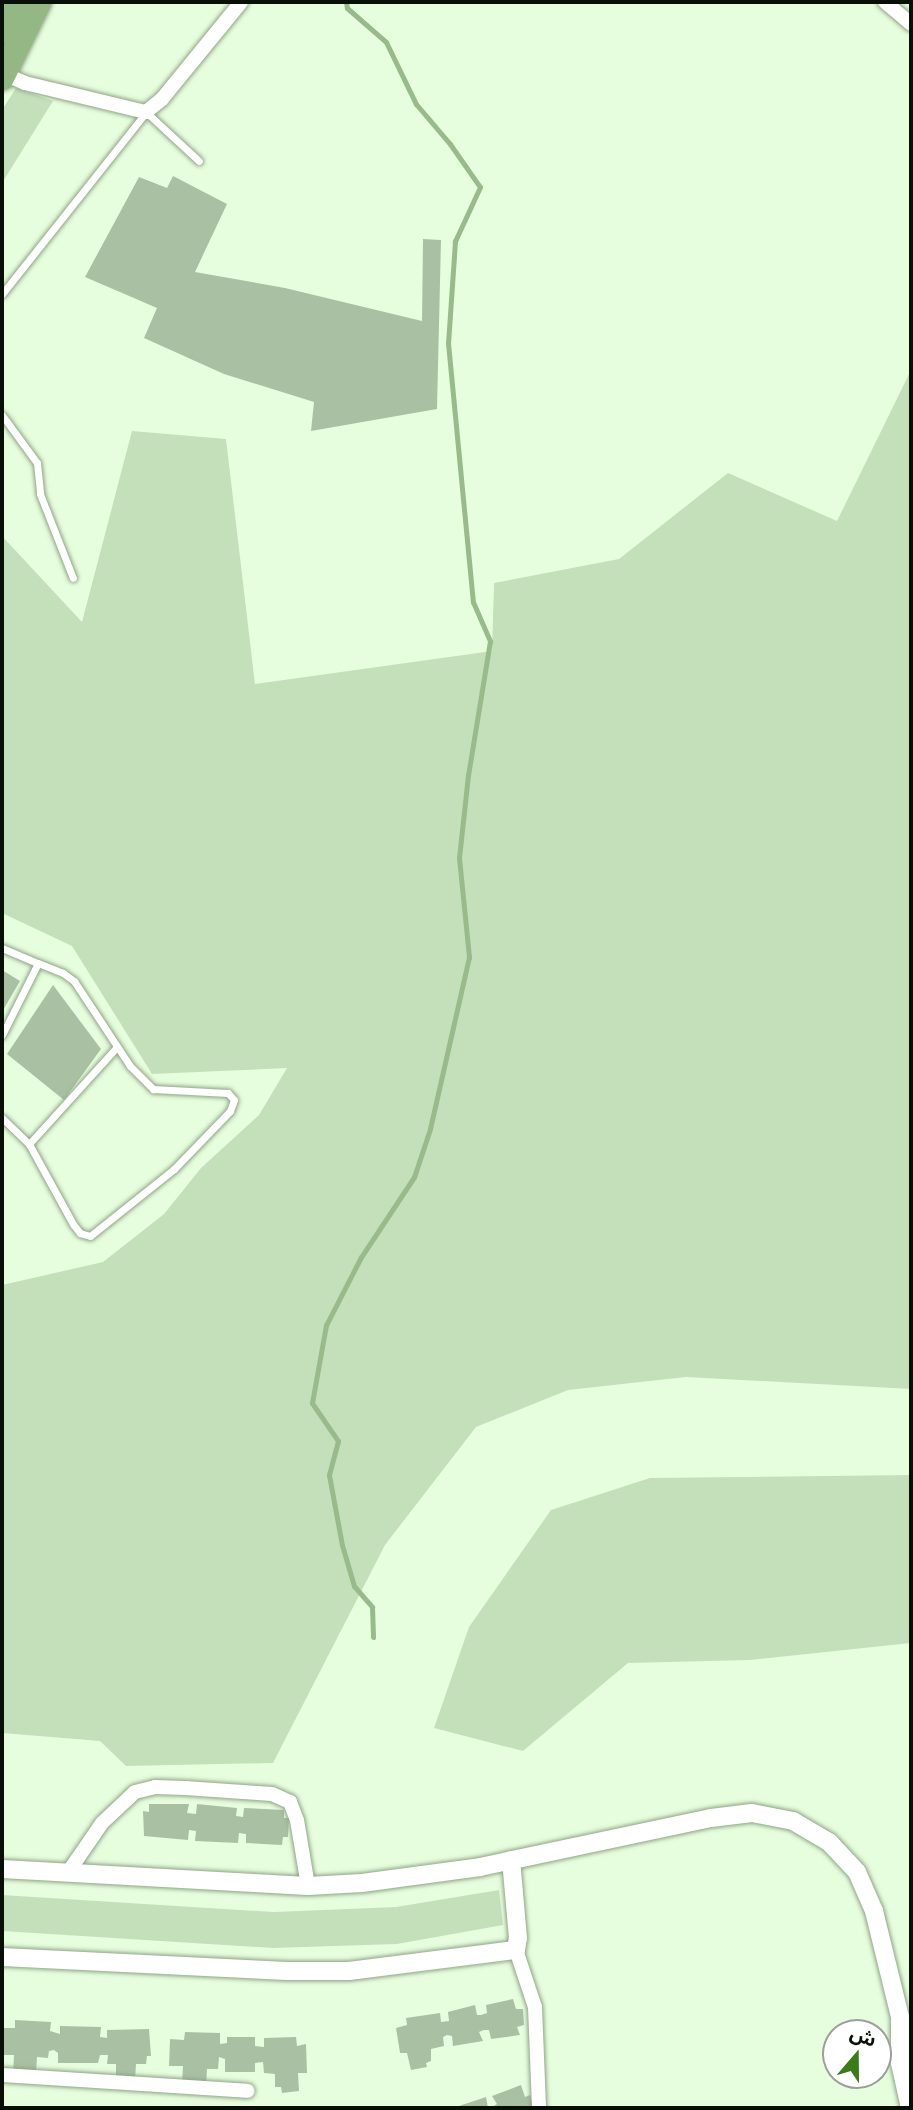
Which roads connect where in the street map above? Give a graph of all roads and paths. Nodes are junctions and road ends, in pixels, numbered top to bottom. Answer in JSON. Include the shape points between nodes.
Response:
{"nodes":[{"id":1,"x":14,"y":2,"type":"edge"},
{"id":2,"x":39,"y":2,"type":"edge"},
{"id":3,"x":241,"y":2,"type":"edge"},
{"id":4,"x":886,"y":2,"type":"edge"},
{"id":5,"x":911,"y":24,"type":"edge"},
{"id":6,"x":2,"y":31,"type":"edge"},
{"id":7,"x":3,"y":76,"type":"edge"},
{"id":8,"x":146,"y":112,"type":"junction"},
{"id":9,"x":199,"y":161,"type":"dead end"},
{"id":10,"x":2,"y":295,"type":"edge"},
{"id":11,"x":2,"y":415,"type":"edge"},
{"id":12,"x":73,"y":578,"type":"dead end"},
{"id":13,"x":2,"y":948,"type":"edge"},
{"id":14,"x":38,"y":963,"type":"junction"},
{"id":15,"x":2,"y":1035,"type":"edge"},
{"id":16,"x":117,"y":1047,"type":"junction"},
{"id":17,"x":2,"y":1118,"type":"edge"},
{"id":18,"x":29,"y":1144,"type":"junction"},
{"id":19,"x":511,"y":1860,"type":"junction"},
{"id":20,"x":2,"y":1869,"type":"edge"},
{"id":21,"x":68,"y":1874,"type":"junction"},
{"id":22,"x":308,"y":1886,"type":"junction"},
{"id":23,"x":516,"y":1950,"type":"junction"},
{"id":24,"x":2,"y":1957,"type":"edge"},
{"id":25,"x":900,"y":2017,"type":"junction"},
{"id":26,"x":911,"y":2037,"type":"edge"},
{"id":27,"x":906,"y":2062,"type":"edge"},
{"id":28,"x":2,"y":2075,"type":"edge"},
{"id":29,"x":247,"y":2091,"type":"dead end"},
{"id":30,"x":539,"y":2108,"type":"edge"},
{"id":31,"x":910,"y":2108,"type":"edge"}],
"edges":[{"from":1,"to":6,"type":"highway"},
{"from":2,"to":7,"type":"highway"},
{"from":3,"to":8,"type":"street","via":[[162,99]]},
{"from":4,"to":5,"type":"street"},
{"from":7,"to":8,"type":"street"},
{"from":8,"to":9,"type":"lane"},
{"from":8,"to":10,"type":"lane"},
{"from":11,"to":12,"type":"lane","via":[[37,463],[40,494]]},
{"from":13,"to":14,"type":"lane"},
{"from":14,"to":15,"type":"lane"},
{"from":14,"to":16,"type":"lane","via":[[74,981]]},
{"from":16,"to":18,"type":"lane"},
{"from":16,"to":18,"type":"lane","via":[[153,1089],[228,1093],[234,1100],[230,1111],[174,1169],[90,1236],[73,1224]]},
{"from":17,"to":18,"type":"lane"},
{"from":19,"to":22,"type":"street","via":[[428,1875]]},
{"from":19,"to":23,"type":"street"},
{"from":19,"to":25,"type":"street","via":[[711,1818],[752,1813],[793,1821],[829,1842],[857,1872],[874,1910]]},
{"from":20,"to":21,"type":"street"},
{"from":21,"to":22,"type":"street"},
{"from":21,"to":22,"type":"street","via":[[102,1823],[135,1792],[186,1788],[272,1794],[290,1802]]},
{"from":23,"to":24,"type":"street","via":[[402,1967],[337,1971]]},
{"from":23,"to":30,"type":"street","via":[[535,2007]]},
{"from":25,"to":26,"type":"street"},
{"from":25,"to":27,"type":"street"},
{"from":27,"to":31,"type":"street"},
{"from":28,"to":29,"type":"street"}]}
